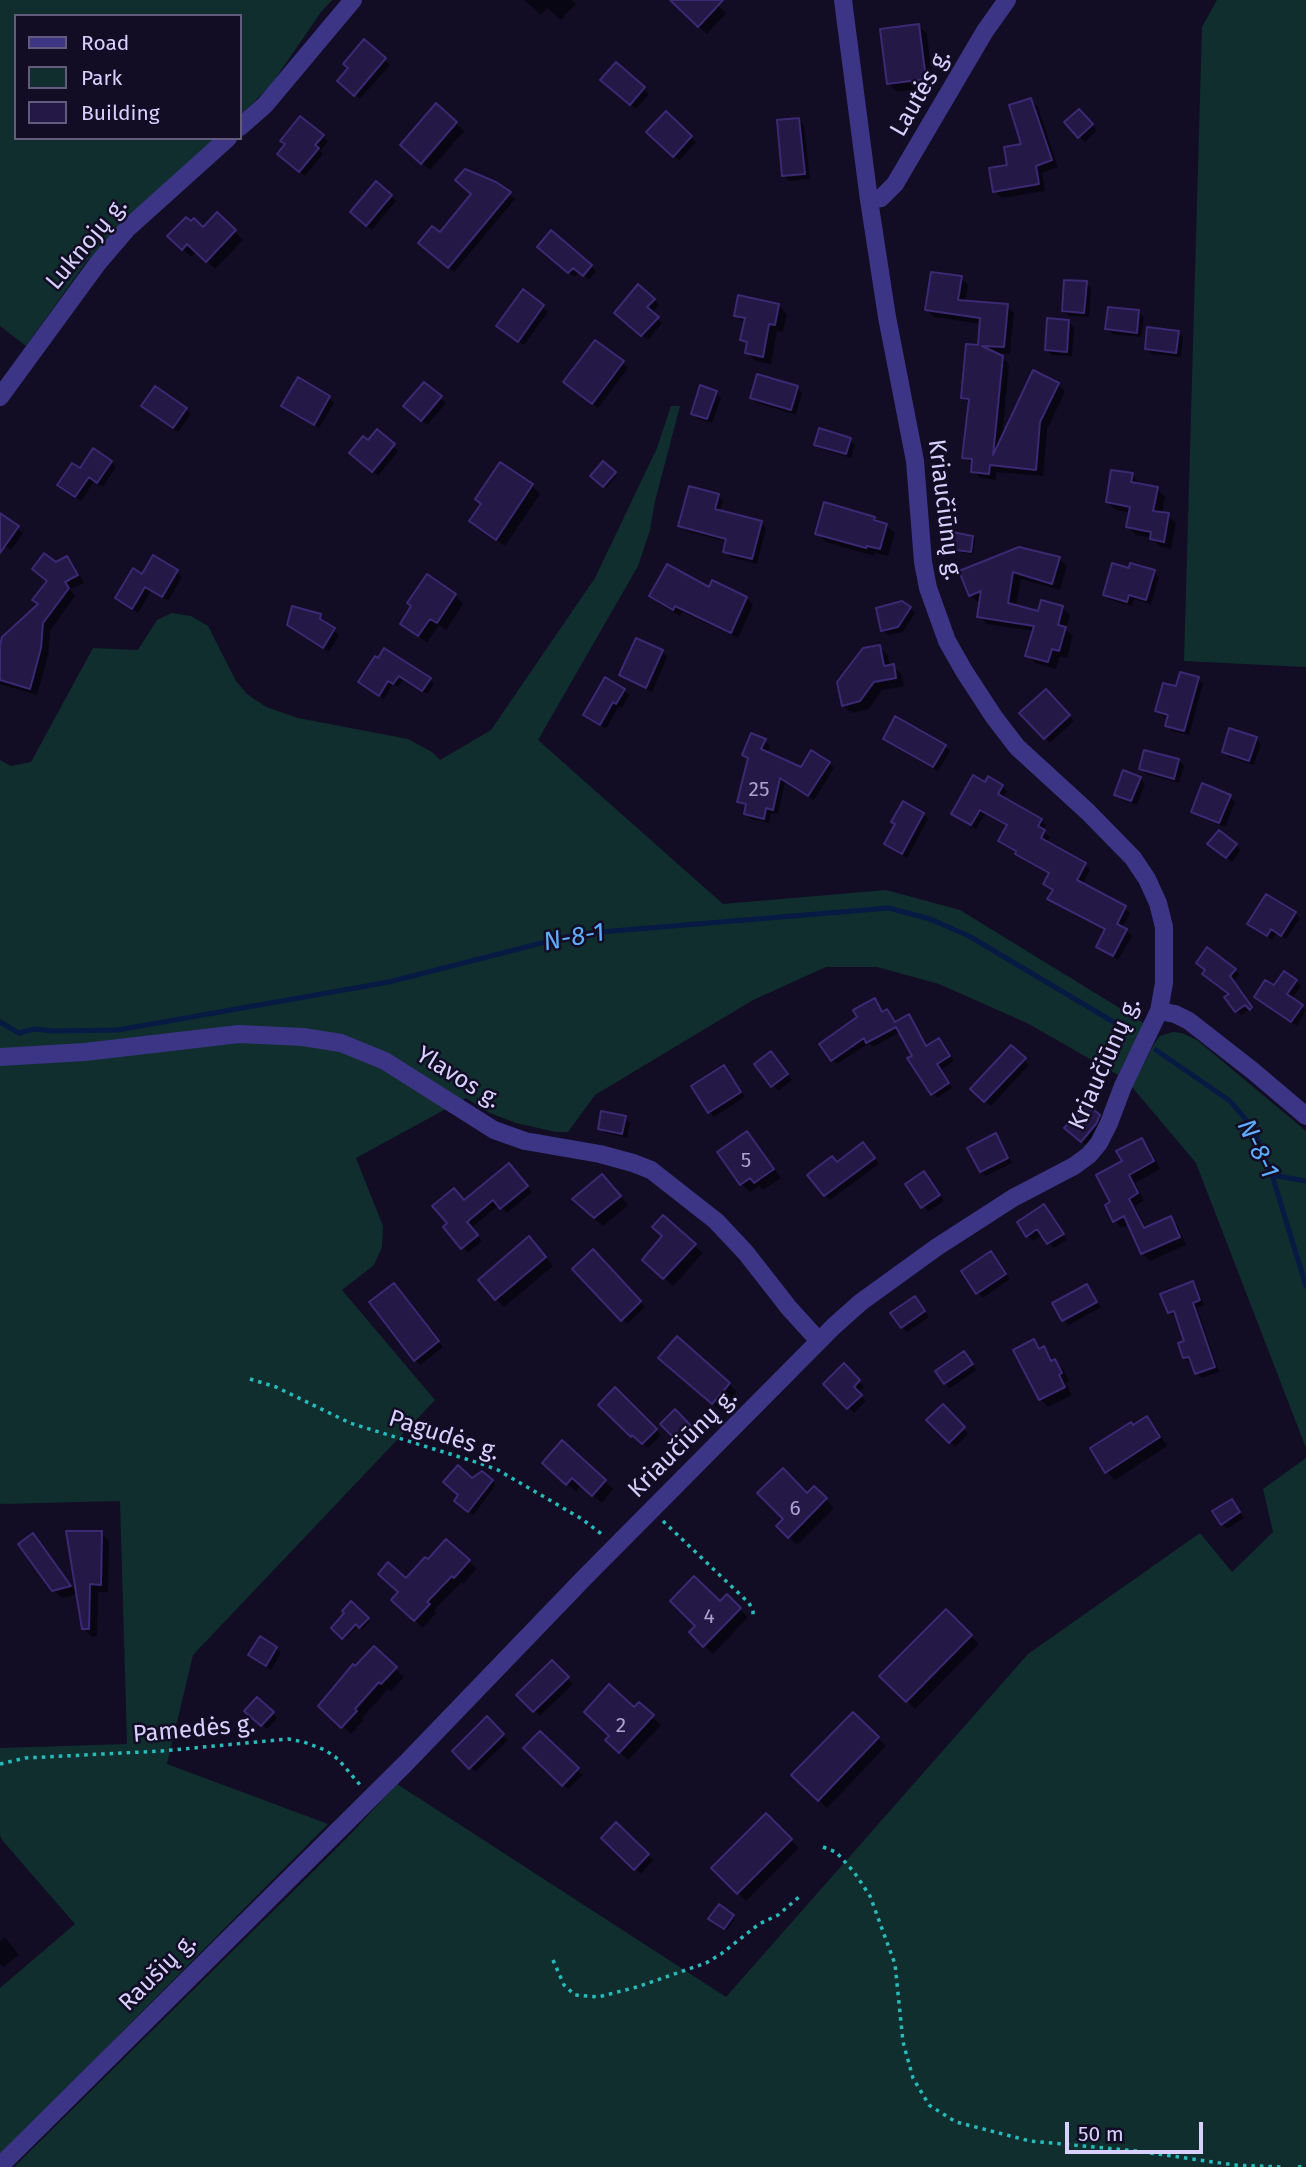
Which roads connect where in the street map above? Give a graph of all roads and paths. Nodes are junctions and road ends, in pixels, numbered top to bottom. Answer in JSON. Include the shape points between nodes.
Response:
{"nodes":[{"id":1,"x":353,"y":0,"type":"edge"},
{"id":2,"x":843,"y":0,"type":"edge"},
{"id":3,"x":1007,"y":0,"type":"edge"},
{"id":4,"x":242,"y":125,"type":"edge"},
{"id":5,"x":226,"y":140,"type":"edge"},
{"id":6,"x":869,"y":200,"type":"junction"},
{"id":7,"x":0,"y":397,"type":"edge"},
{"id":8,"x":1159,"y":1010,"type":"junction"},
{"id":9,"x":0,"y":1057,"type":"edge"},
{"id":10,"x":1306,"y":1116,"type":"edge"},
{"id":11,"x":818,"y":1341,"type":"junction"},
{"id":12,"x":250,"y":1379,"type":"dead end"},
{"id":13,"x":652,"y":1510,"type":"junction"},
{"id":14,"x":616,"y":1547,"type":"junction"},
{"id":15,"x":752,"y":1617,"type":"dead end"},
{"id":16,"x":0,"y":1764,"type":"edge"},
{"id":17,"x":371,"y":1796,"type":"junction"},
{"id":18,"x":351,"y":1815,"type":"joint"},
{"id":19,"x":823,"y":1847,"type":"dead end"},
{"id":20,"x":799,"y":1897,"type":"dead end"},
{"id":21,"x":553,"y":1960,"type":"dead end"},
{"id":22,"x":0,"y":2166,"type":"edge"},
{"id":23,"x":1235,"y":2166,"type":"edge"},
{"id":24,"x":1306,"y":2166,"type":"edge"},
{"id":25,"x":1281,"y":2167,"type":"edge"},
{"id":26,"x":1298,"y":2167,"type":"edge"}],
"edges":[{"from":1,"to":4,"type":"street","via":[[265,105]]},
{"from":2,"to":6,"type":"street","name":"Kriaučiūnų g."},
{"from":3,"to":6,"type":"street","name":"Lautės g.","via":[[895,184],[881,198]]},
{"from":5,"to":7,"type":"street","name":"Luknojų g.","via":[[128,228]]},
{"from":6,"to":8,"type":"street","name":"Kriaučiūnų g.","via":[[915,461],[928,588],[947,641],[994,717],[1017,747],[1088,812],[1147,878],[1164,927]]},
{"from":8,"to":10,"type":"street","via":[[1189,1021]]},
{"from":8,"to":11,"type":"street","name":"Kriaučiūnų g.","via":[[1109,1123],[1089,1155],[905,1269]]},
{"from":9,"to":11,"type":"street","name":"Ylavos g.","via":[[239,1034],[341,1043],[385,1061],[494,1130],[525,1142],[600,1154],[651,1170],[716,1221]]},
{"from":11,"to":13,"type":"street","name":"Kriaučiūnų g."},
{"from":12,"to":14,"type":"path","name":"Pagudės g.","via":[[350,1423],[480,1462],[582,1519]]},
{"from":13,"to":14,"type":"street","name":"Kriaučiūnų g."},
{"from":13,"to":15,"type":"path","via":[[749,1603]]},
{"from":14,"to":17,"type":"street","name":"Kriaučiūnų g."},
{"from":16,"to":17,"type":"path","name":"Pamedės g.","via":[[25,1758],[288,1739],[331,1754]]},
{"from":17,"to":18,"type":"street","name":"Kriaučiūnų g."},
{"from":18,"to":22,"type":"street","name":"Raušių g."},
{"from":19,"to":23,"type":"path","via":[[836,1852],[870,1896],[895,1964],[903,2042],[913,2078],[929,2105],[956,2122],[1030,2141]]},
{"from":20,"to":21,"type":"path","via":[[706,1963],[611,1994],[575,1995],[564,1985]]},
{"from":23,"to":25,"type":"path"},
{"from":24,"to":26,"type":"path"}]}
